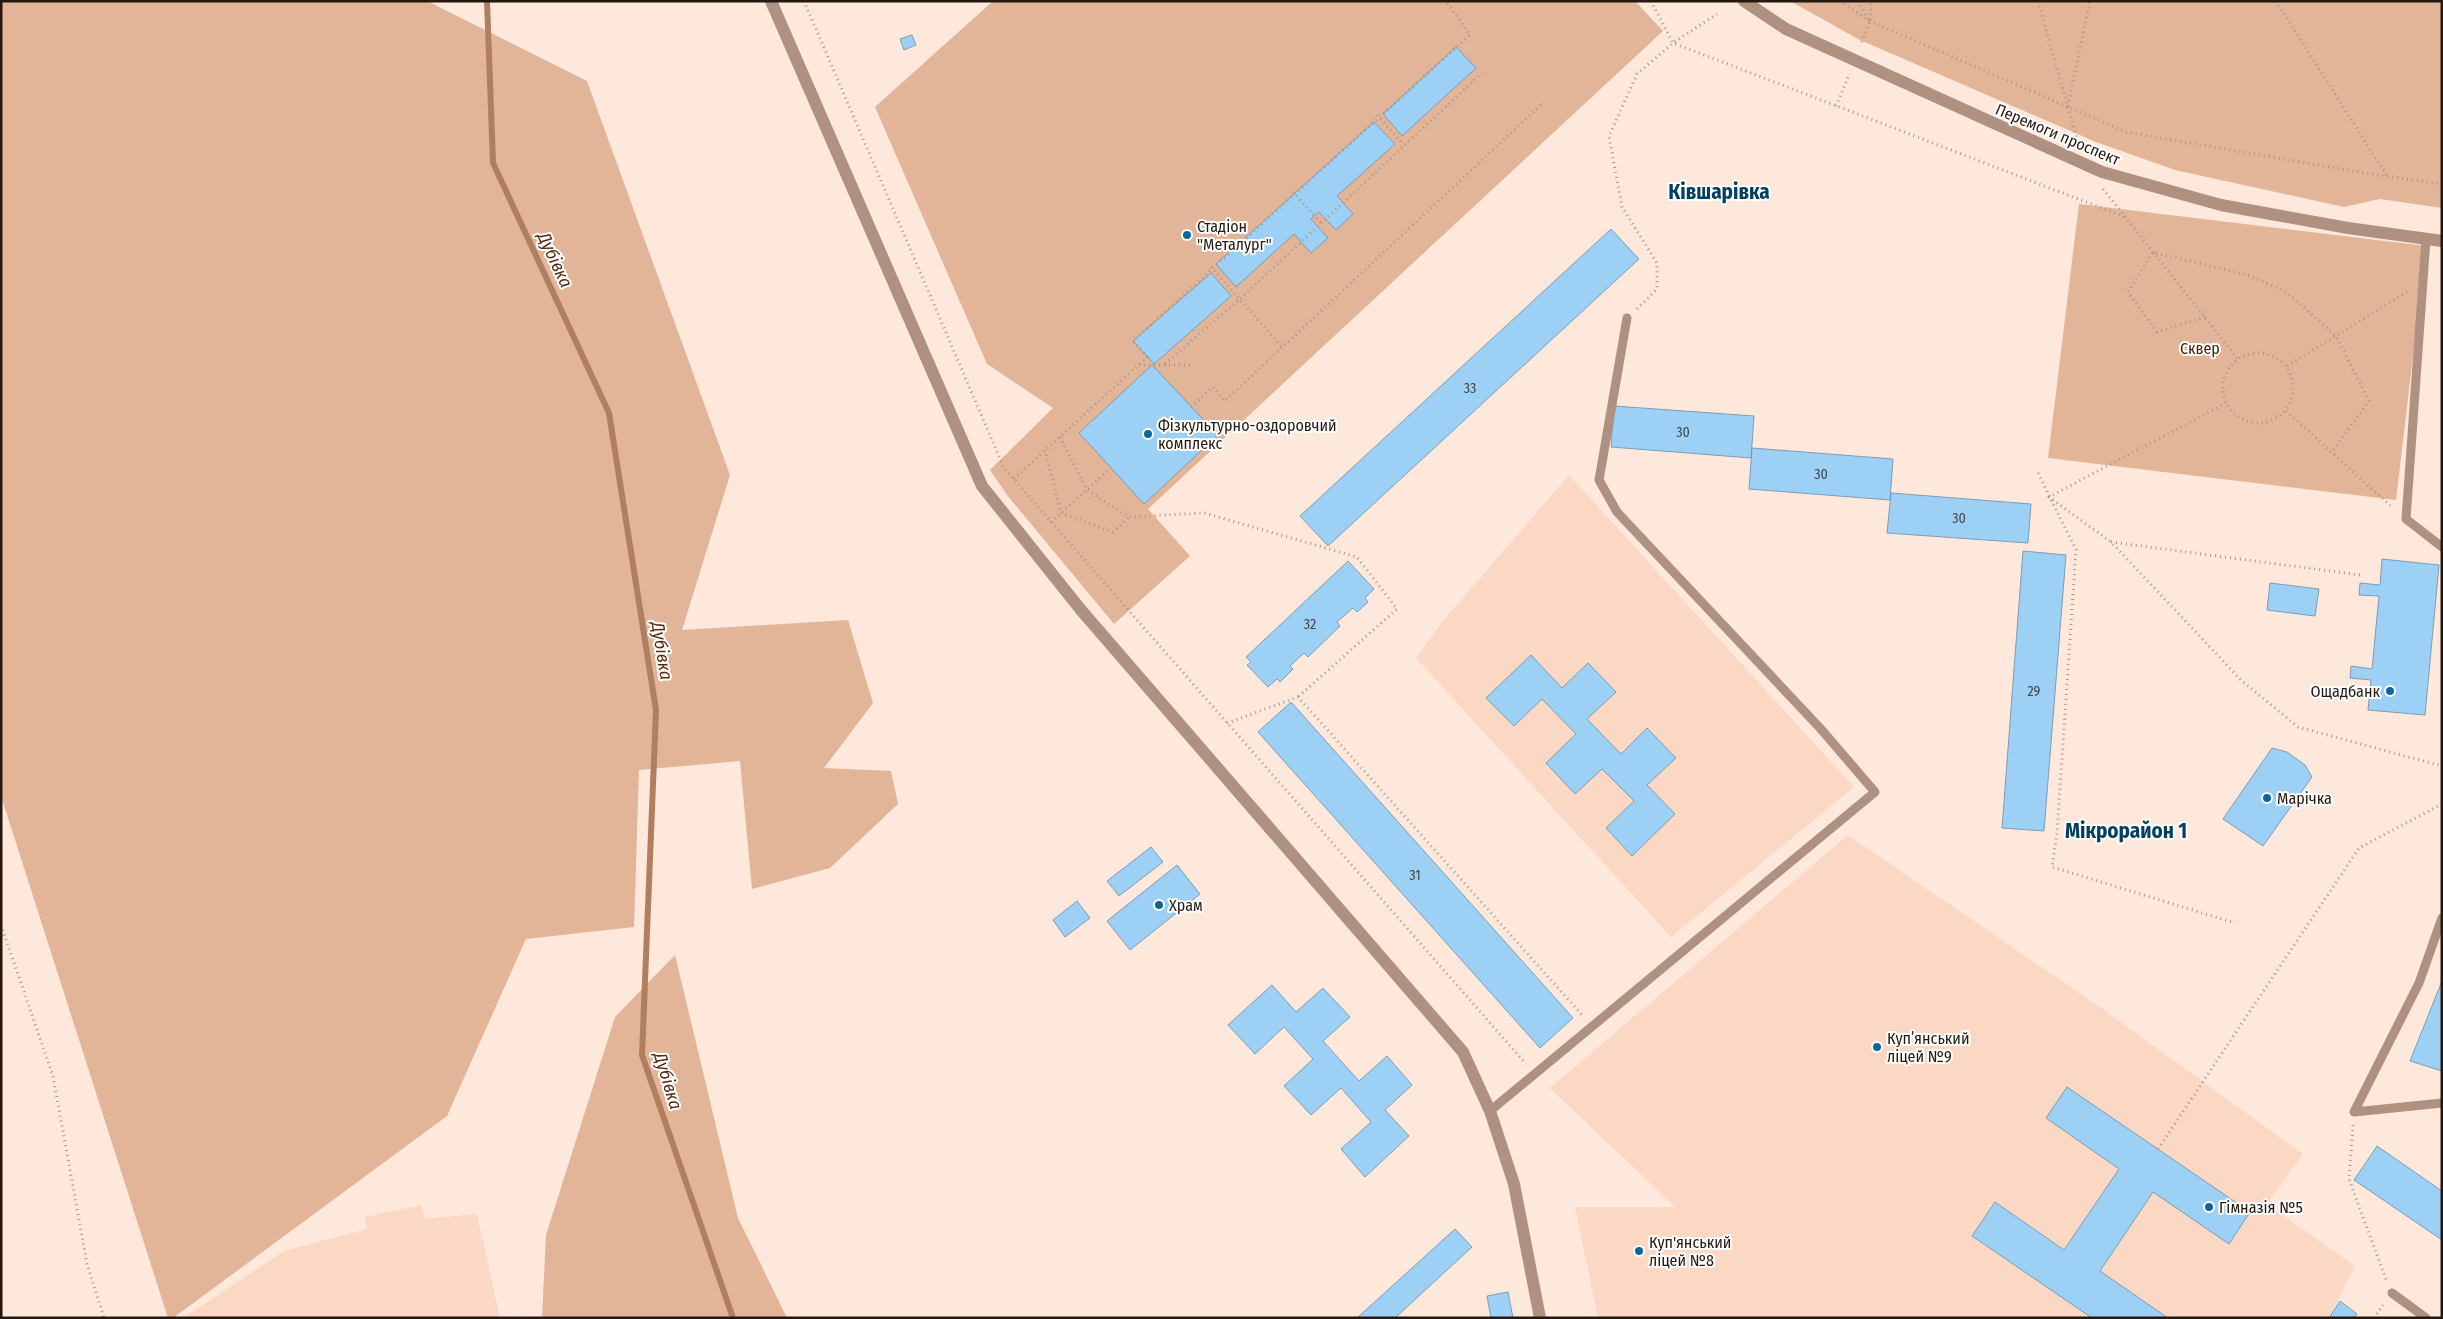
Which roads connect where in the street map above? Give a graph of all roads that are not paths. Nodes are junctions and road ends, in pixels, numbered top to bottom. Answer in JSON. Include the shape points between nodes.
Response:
{"nodes":[{"id":1,"x":771,"y":1,"type":"edge"},
{"id":2,"x":1744,"y":1,"type":"edge"},
{"id":3,"x":2426,"y":239,"type":"junction"},
{"id":4,"x":2442,"y":241,"type":"edge"},
{"id":5,"x":1627,"y":318,"type":"road end"},
{"id":6,"x":2442,"y":547,"type":"edge"},
{"id":7,"x":2442,"y":918,"type":"edge"},
{"id":8,"x":2442,"y":1103,"type":"edge"},
{"id":9,"x":1490,"y":1111,"type":"junction"},
{"id":10,"x":2392,"y":1294,"type":"road end"},
{"id":11,"x":1540,"y":1318,"type":"edge"},
{"id":12,"x":2426,"y":1318,"type":"edge"}],
"edges":[{"from":1,"to":9,"type":"street","via":[[982,486],[1081,610],[1463,1052]]},
{"from":2,"to":3,"type":"street","name":"Перемоги проспект","via":[[1786,30],[2102,172],[2221,205]]},
{"from":3,"to":4,"type":"street","name":"Перемоги проспект"},
{"from":3,"to":6,"type":"lane","via":[[2406,519]]},
{"from":5,"to":9,"type":"lane","via":[[1599,480],[1617,512],[1820,728],[1875,792]]},
{"from":7,"to":8,"type":"lane","via":[[2419,983],[2354,1112]]},
{"from":9,"to":11,"type":"street","via":[[1514,1184]]},
{"from":10,"to":12,"type":"lane"}]}
